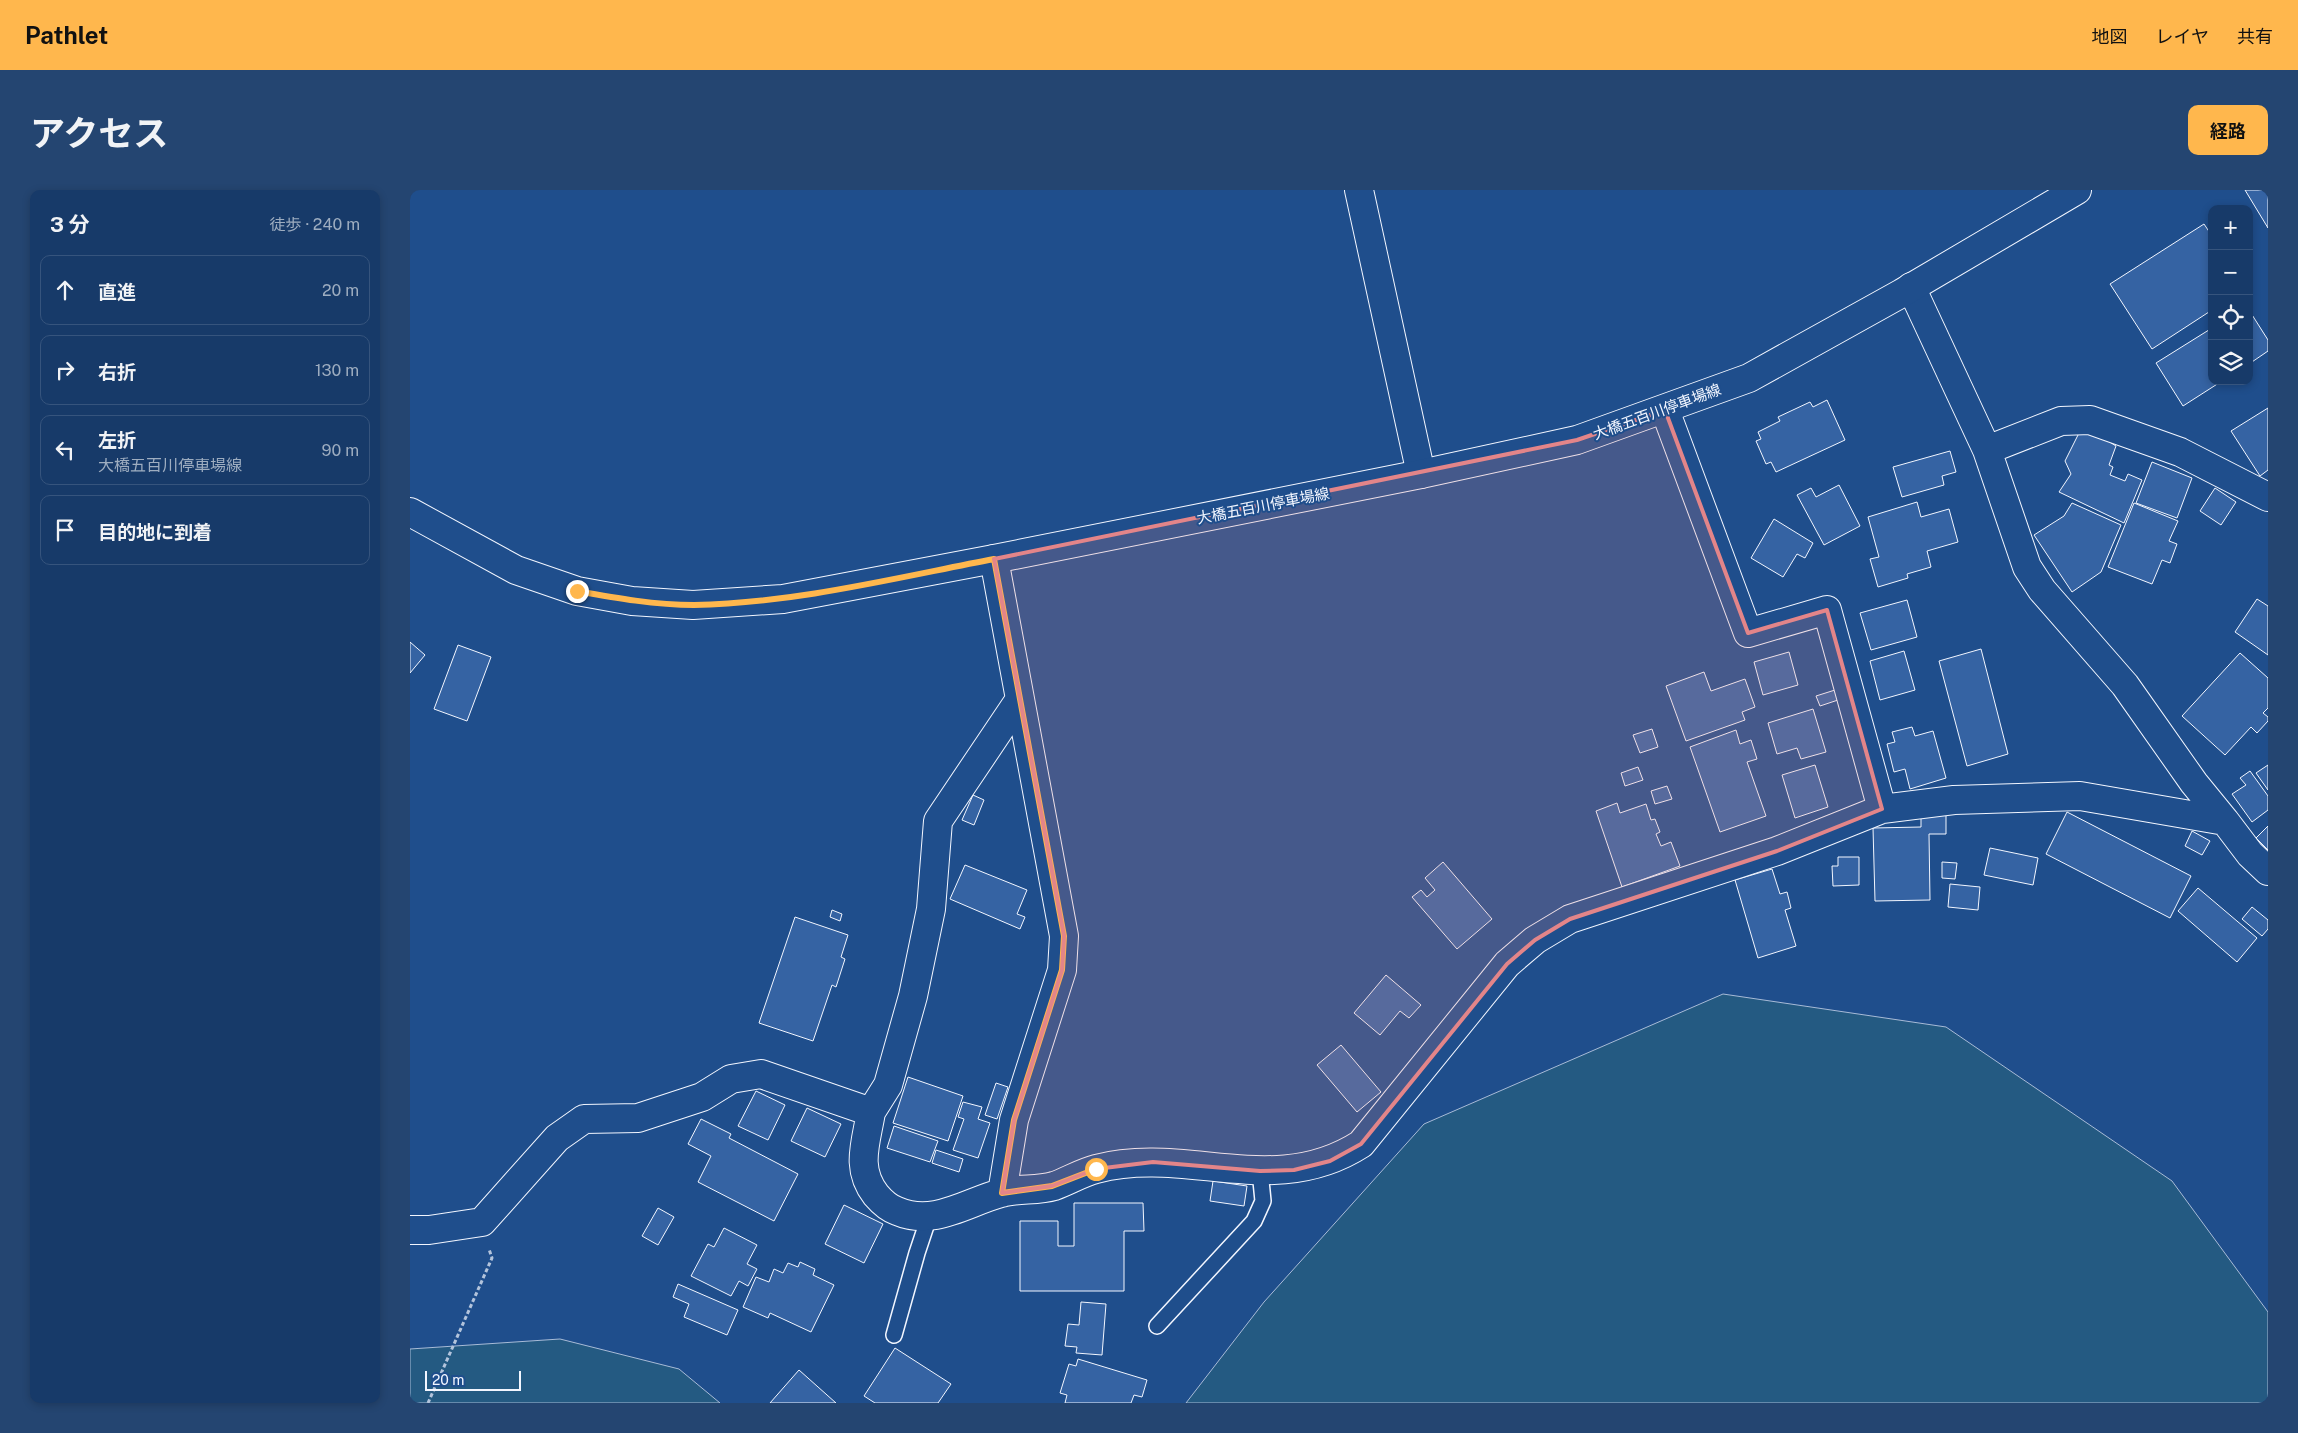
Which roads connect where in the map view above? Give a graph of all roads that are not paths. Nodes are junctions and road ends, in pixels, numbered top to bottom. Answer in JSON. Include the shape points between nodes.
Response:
{"nodes":[{"id":1,"x":1359,"y":190,"type":"edge"},
{"id":2,"x":2077,"y":190,"type":"edge"},
{"id":3,"x":1911,"y":287,"type":"junction"},
{"id":4,"x":1665,"y":410,"type":"junction"},
{"id":5,"x":1986,"y":450,"type":"junction"},
{"id":6,"x":1421,"y":474,"type":"junction"},
{"id":7,"x":2268,"y":497,"type":"edge"},
{"id":8,"x":410,"y":512,"type":"edge"},
{"id":9,"x":994,"y":559,"type":"junction"},
{"id":10,"x":1020,"y":699,"type":"junction"},
{"id":11,"x":1882,"y":810,"type":"junction"},
{"id":12,"x":2225,"y":820,"type":"junction"},
{"id":13,"x":2268,"y":871,"type":"edge"},
{"id":14,"x":871,"y":1112,"type":"junction"},
{"id":15,"x":1260,"y":1171,"type":"junction"},
{"id":16,"x":1002,"y":1193,"type":"junction"},
{"id":17,"x":929,"y":1216,"type":"junction"},
{"id":18,"x":410,"y":1230,"type":"edge"},
{"id":19,"x":1157,"y":1326,"type":"dead end"},
{"id":20,"x":894,"y":1335,"type":"dead end"}],
"edges":[{"from":1,"to":6,"type":"street"},
{"from":2,"to":3,"type":"street","name":"大橋五百川停車場線"},
{"from":3,"to":4,"type":"street","name":"大橋五百川停車場線","via":[[1749,378]]},
{"from":3,"to":5,"type":"street"},
{"from":4,"to":6,"type":"street","name":"大橋五百川停車場線","via":[[1577,440]]},
{"from":4,"to":11,"type":"street","via":[[1748,633],[1827,610]]},
{"from":5,"to":7,"type":"street","via":[[2061,421],[2090,420],[2180,452]]},
{"from":5,"to":12,"type":"street","via":[[2032,575],[2125,685],[2194,783]]},
{"from":6,"to":9,"type":"street","name":"大橋五百川停車場線"},
{"from":8,"to":9,"type":"street","name":"大橋五百川停車場線","via":[[516,570],[577,591],[632,601],[693,605],[783,599]]},
{"from":9,"to":10,"type":"street"},
{"from":10,"to":14,"type":"street","via":[[938,821],[930,909],[913,996],[888,1085]]},
{"from":10,"to":16,"type":"street","via":[[1064,936],[1062,970],[1014,1120]]},
{"from":11,"to":12,"type":"street","via":[[1954,800],[2080,796]]},
{"from":11,"to":15,"type":"street","via":[[1777,851],[1570,919],[1535,940],[1507,964],[1361,1144],[1318,1165],[1294,1170]]},
{"from":12,"to":13,"type":"street","via":[[2250,854]]},
{"from":14,"to":17,"type":"street","via":[[863,1161],[864,1175],[883,1204],[912,1216]]},
{"from":14,"to":18,"type":"street","via":[[761,1074],[731,1080],[702,1097],[638,1118],[584,1119],[557,1138],[482,1222]]},
{"from":15,"to":16,"type":"street","via":[[1154,1162],[1096,1169],[1052,1186]]},
{"from":15,"to":19,"type":"lane","via":[[1263,1201],[1254,1221]]},
{"from":16,"to":17,"type":"street","via":[[957,1210]]},
{"from":17,"to":20,"type":"lane"}]}
